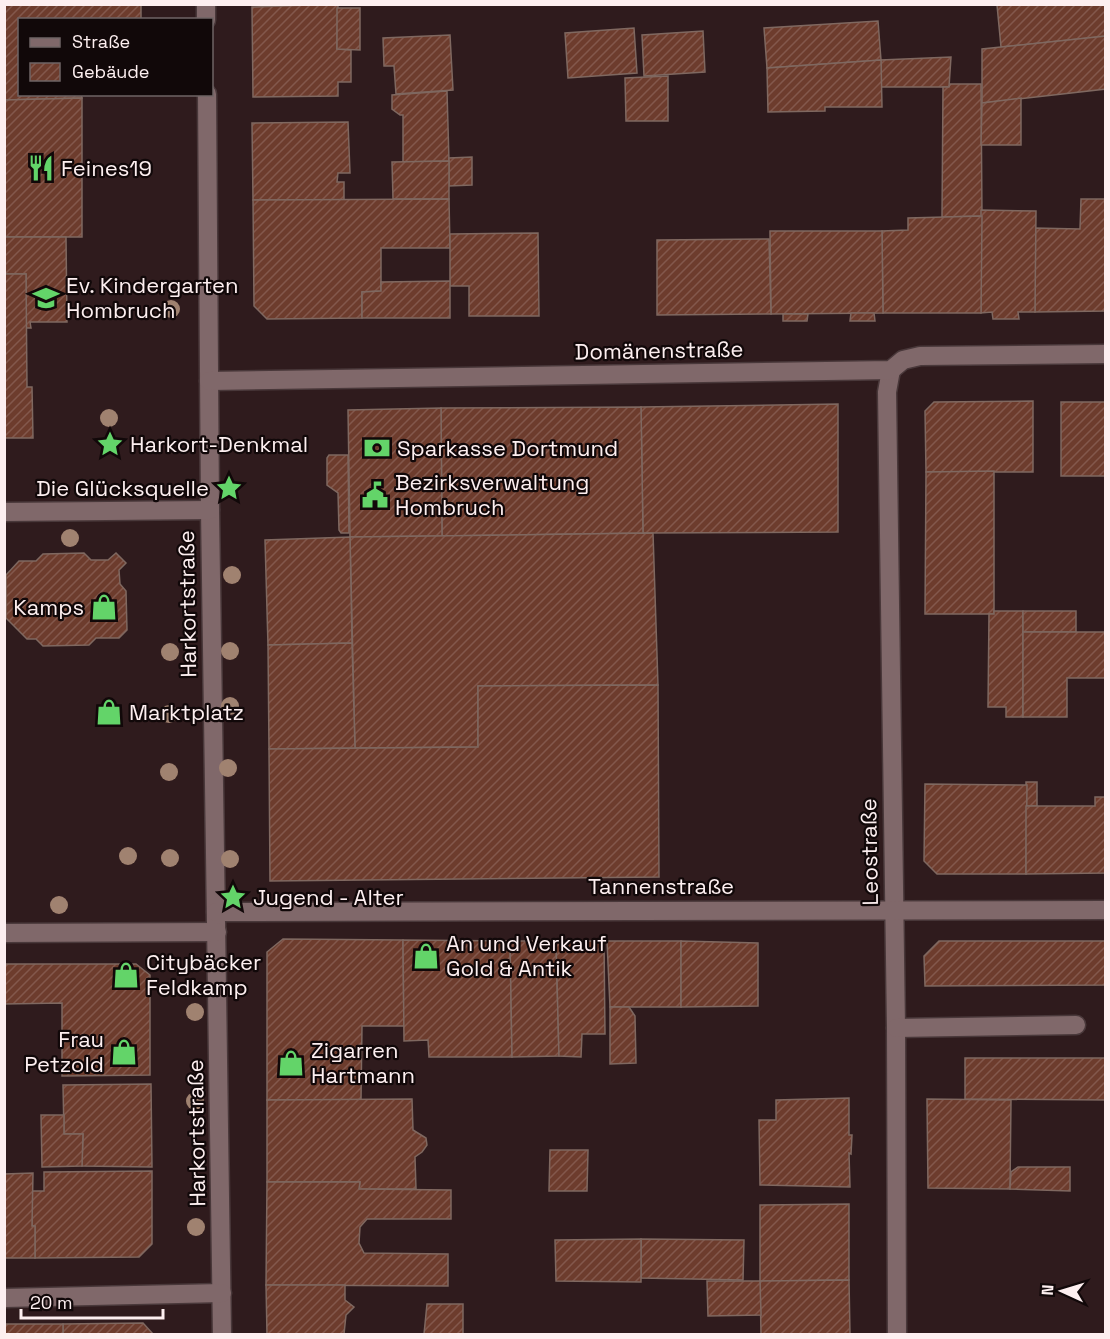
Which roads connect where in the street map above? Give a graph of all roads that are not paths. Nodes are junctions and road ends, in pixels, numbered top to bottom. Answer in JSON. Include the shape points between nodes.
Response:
{"nodes":[{"id":1,"x":207,"y":96,"type":"edge"},
{"id":2,"x":1106,"y":354,"type":"edge"},
{"id":3,"x":891,"y":370,"type":"junction"},
{"id":4,"x":209,"y":381,"type":"junction"},
{"id":5,"x":210,"y":510,"type":"junction"},
{"id":6,"x":4,"y":512,"type":"edge"},
{"id":7,"x":894,"y":910,"type":"junction"},
{"id":8,"x":1106,"y":910,"type":"edge"},
{"id":9,"x":216,"y":912,"type":"junction"},
{"id":10,"x":218,"y":932,"type":"junction"},
{"id":11,"x":4,"y":933,"type":"edge"},
{"id":12,"x":1076,"y":1025,"type":"dead end"},
{"id":13,"x":896,"y":1028,"type":"junction"},
{"id":14,"x":222,"y":1293,"type":"junction"},
{"id":15,"x":4,"y":1298,"type":"edge"},
{"id":16,"x":222,"y":1335,"type":"edge"},
{"id":17,"x":897,"y":1335,"type":"edge"}],
"edges":[{"from":1,"to":4,"type":"street","name":"Harkortstraße"},
{"from":2,"to":3,"type":"street","name":"Domänenstraße","via":[[920,356],[903,360]]},
{"from":3,"to":4,"type":"street","name":"Domänenstraße"},
{"from":3,"to":7,"type":"street","name":"Leostraße","via":[[887,392]]},
{"from":4,"to":5,"type":"street","name":"Harkortstraße"},
{"from":5,"to":6,"type":"street"},
{"from":5,"to":9,"type":"street","name":"Harkortstraße"},
{"from":7,"to":8,"type":"street","name":"Tannenstraße"},
{"from":7,"to":9,"type":"street","name":"Tannenstraße"},
{"from":7,"to":13,"type":"street","name":"Leostraße"},
{"from":9,"to":10,"type":"street","name":"Harkortstraße"},
{"from":10,"to":11,"type":"street"},
{"from":10,"to":14,"type":"street","name":"Harkortstraße"},
{"from":12,"to":13,"type":"street"},
{"from":13,"to":17,"type":"street","name":"Leostraße"},
{"from":14,"to":15,"type":"street"},
{"from":14,"to":16,"type":"street","name":"Harkortstraße"}]}
